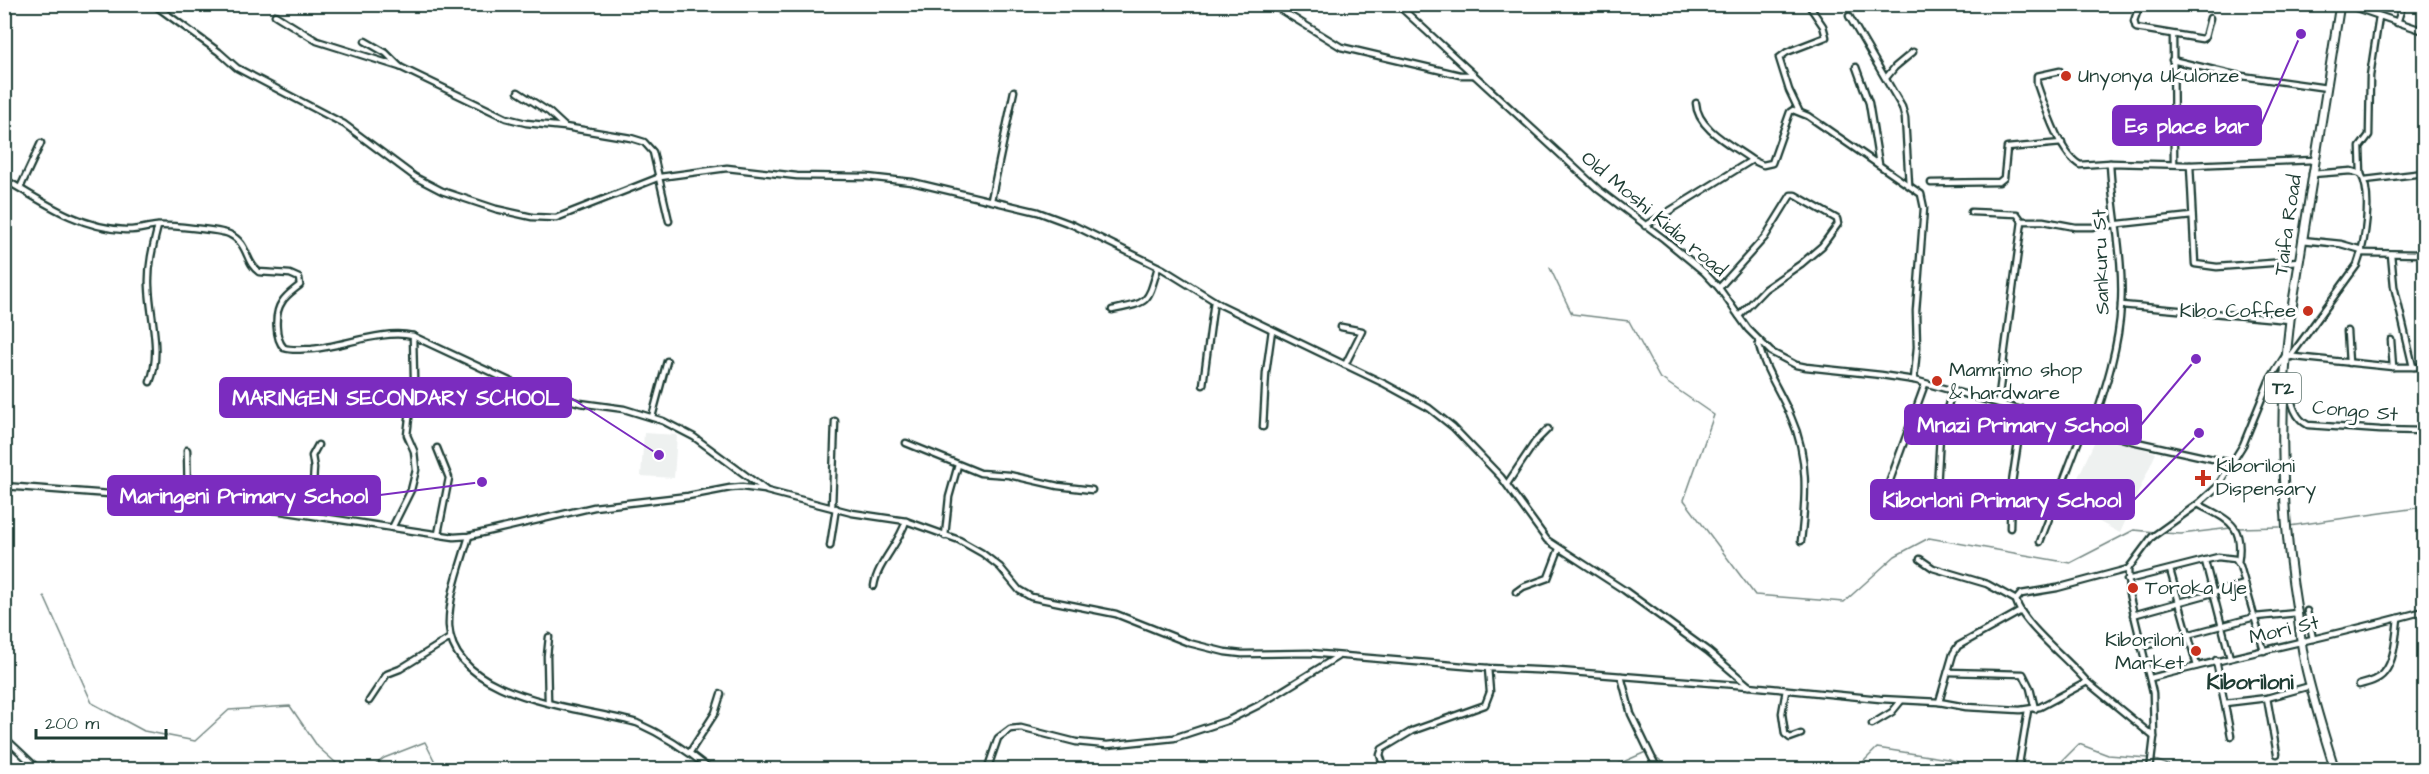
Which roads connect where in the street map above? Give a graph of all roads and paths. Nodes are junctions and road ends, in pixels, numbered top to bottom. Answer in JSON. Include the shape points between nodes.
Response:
{"nodes":[{"id":1,"x":153,"y":4,"type":"edge"},
{"id":2,"x":1271,"y":4,"type":"edge"},
{"id":3,"x":1397,"y":4,"type":"edge"},
{"id":4,"x":1808,"y":4,"type":"edge"},
{"id":5,"x":2140,"y":4,"type":"edge"},
{"id":6,"x":2340,"y":4,"type":"edge"},
{"id":7,"x":2345,"y":4,"type":"edge"},
{"id":8,"x":2403,"y":4,"type":"edge"},
{"id":9,"x":274,"y":15,"type":"dead end"},
{"id":10,"x":1849,"y":16,"type":"dead end"},
{"id":11,"x":2379,"y":17,"type":"junction"},
{"id":12,"x":2210,"y":18,"type":"dead end"},
{"id":13,"x":2397,"y":23,"type":"junction"},
{"id":14,"x":2424,"y":31,"type":"edge"},
{"id":15,"x":2172,"y":35,"type":"junction"},
{"id":16,"x":365,"y":41,"type":"dead end"},
{"id":17,"x":1913,"y":52,"type":"dead end"},
{"id":18,"x":2172,"y":60,"type":"junction"},
{"id":19,"x":400,"y":67,"type":"junction"},
{"id":20,"x":1856,"y":67,"type":"dead end"},
{"id":21,"x":2060,"y":71,"type":"dead end"},
{"id":22,"x":1473,"y":75,"type":"junction"},
{"id":23,"x":1886,"y":78,"type":"junction"},
{"id":24,"x":2327,"y":88,"type":"junction"},
{"id":25,"x":1014,"y":91,"type":"dead end"},
{"id":26,"x":519,"y":92,"type":"dead end"},
{"id":27,"x":1696,"y":103,"type":"dead end"},
{"id":28,"x":1799,"y":111,"type":"junction"},
{"id":29,"x":565,"y":127,"type":"junction"},
{"id":30,"x":41,"y":143,"type":"dead end"},
{"id":31,"x":2062,"y":143,"type":"junction"},
{"id":32,"x":1752,"y":160,"type":"junction"},
{"id":33,"x":2314,"y":160,"type":"junction"},
{"id":34,"x":2110,"y":163,"type":"junction"},
{"id":35,"x":1879,"y":164,"type":"junction"},
{"id":36,"x":2174,"y":164,"type":"junction"},
{"id":37,"x":2190,"y":165,"type":"junction"},
{"id":38,"x":2424,"y":173,"type":"edge"},
{"id":39,"x":2312,"y":174,"type":"junction"},
{"id":40,"x":2361,"y":174,"type":"junction"},
{"id":41,"x":660,"y":177,"type":"junction"},
{"id":42,"x":4,"y":178,"type":"edge"},
{"id":43,"x":2365,"y":180,"type":"junction"},
{"id":44,"x":1931,"y":183,"type":"dead end"},
{"id":45,"x":1909,"y":185,"type":"junction"},
{"id":46,"x":20,"y":188,"type":"junction"},
{"id":47,"x":991,"y":200,"type":"junction"},
{"id":48,"x":1971,"y":212,"type":"dead end"},
{"id":49,"x":2192,"y":216,"type":"junction"},
{"id":50,"x":669,"y":221,"type":"dead end"},
{"id":51,"x":2022,"y":221,"type":"junction"},
{"id":52,"x":2117,"y":225,"type":"junction"},
{"id":53,"x":158,"y":226,"type":"junction"},
{"id":54,"x":1645,"y":226,"type":"junction"},
{"id":55,"x":2302,"y":240,"type":"junction"},
{"id":56,"x":2362,"y":252,"type":"junction"},
{"id":57,"x":2391,"y":254,"type":"junction"},
{"id":58,"x":2424,"y":254,"type":"edge"},
{"id":59,"x":2299,"y":261,"type":"junction"},
{"id":60,"x":1158,"y":267,"type":"junction"},
{"id":61,"x":1719,"y":288,"type":"junction"},
{"id":62,"x":1214,"y":301,"type":"junction"},
{"id":63,"x":2121,"y":305,"type":"junction"},
{"id":64,"x":1112,"y":310,"type":"dead end"},
{"id":65,"x":1739,"y":316,"type":"junction"},
{"id":66,"x":2290,"y":320,"type":"junction"},
{"id":67,"x":1341,"y":327,"type":"dead end"},
{"id":68,"x":1272,"y":330,"type":"junction"},
{"id":69,"x":2348,"y":331,"type":"dead end"},
{"id":70,"x":413,"y":336,"type":"junction"},
{"id":71,"x":1758,"y":340,"type":"junction"},
{"id":72,"x":2391,"y":340,"type":"dead end"},
{"id":73,"x":2288,"y":357,"type":"junction"},
{"id":74,"x":667,"y":361,"type":"dead end"},
{"id":75,"x":2349,"y":363,"type":"junction"},
{"id":76,"x":1345,"y":365,"type":"junction"},
{"id":77,"x":2393,"y":367,"type":"junction"},
{"id":78,"x":2413,"y":367,"type":"junction"},
{"id":79,"x":2424,"y":367,"type":"edge"},
{"id":80,"x":2284,"y":370,"type":"junction"},
{"id":81,"x":1914,"y":380,"type":"junction"},
{"id":82,"x":150,"y":382,"type":"dead end"},
{"id":83,"x":1925,"y":384,"type":"junction"},
{"id":84,"x":1203,"y":385,"type":"dead end"},
{"id":85,"x":1952,"y":391,"type":"junction"},
{"id":86,"x":1998,"y":402,"type":"junction"},
{"id":87,"x":2023,"y":409,"type":"junction"},
{"id":88,"x":652,"y":417,"type":"junction"},
{"id":89,"x":835,"y":421,"type":"dead end"},
{"id":90,"x":1263,"y":427,"type":"dead end"},
{"id":91,"x":2084,"y":427,"type":"junction"},
{"id":92,"x":1548,"y":429,"type":"dead end"},
{"id":93,"x":2092,"y":429,"type":"junction"},
{"id":94,"x":2424,"y":431,"type":"edge"},
{"id":95,"x":906,"y":443,"type":"dead end"},
{"id":96,"x":318,"y":445,"type":"dead end"},
{"id":97,"x":437,"y":448,"type":"dead end"},
{"id":98,"x":188,"y":450,"type":"dead end"},
{"id":99,"x":2230,"y":463,"type":"junction"},
{"id":100,"x":958,"y":465,"type":"junction"},
{"id":101,"x":1507,"y":484,"type":"junction"},
{"id":102,"x":4,"y":486,"type":"edge"},
{"id":103,"x":1092,"y":490,"type":"dead end"},
{"id":104,"x":767,"y":491,"type":"junction"},
{"id":105,"x":1885,"y":494,"type":"dead end"},
{"id":106,"x":188,"y":499,"type":"junction"},
{"id":107,"x":2198,"y":504,"type":"junction"},
{"id":108,"x":1936,"y":506,"type":"dead end"},
{"id":109,"x":835,"y":507,"type":"junction"},
{"id":110,"x":311,"y":514,"type":"junction"},
{"id":111,"x":906,"y":520,"type":"junction"},
{"id":112,"x":392,"y":528,"type":"junction"},
{"id":113,"x":2010,"y":528,"type":"dead end"},
{"id":114,"x":438,"y":534,"type":"junction"},
{"id":115,"x":469,"y":536,"type":"junction"},
{"id":116,"x":945,"y":536,"type":"junction"},
{"id":117,"x":1801,"y":541,"type":"dead end"},
{"id":118,"x":2040,"y":542,"type":"dead end"},
{"id":119,"x":830,"y":546,"type":"dead end"},
{"id":120,"x":1559,"y":549,"type":"junction"},
{"id":121,"x":1920,"y":559,"type":"dead end"},
{"id":122,"x":2205,"y":561,"type":"junction"},
{"id":123,"x":2238,"y":563,"type":"junction"},
{"id":124,"x":2128,"y":569,"type":"junction"},
{"id":125,"x":2170,"y":570,"type":"junction"},
{"id":126,"x":2127,"y":580,"type":"junction"},
{"id":127,"x":2245,"y":584,"type":"junction"},
{"id":128,"x":874,"y":586,"type":"dead end"},
{"id":129,"x":1516,"y":592,"type":"dead end"},
{"id":130,"x":2213,"y":593,"type":"junction"},
{"id":131,"x":2016,"y":600,"type":"junction"},
{"id":132,"x":2179,"y":602,"type":"junction"},
{"id":133,"x":2020,"y":611,"type":"junction"},
{"id":134,"x":2307,"y":611,"type":"dead end"},
{"id":135,"x":2424,"y":611,"type":"edge"},
{"id":136,"x":2297,"y":613,"type":"junction"},
{"id":137,"x":2133,"y":615,"type":"junction"},
{"id":138,"x":2255,"y":617,"type":"junction"},
{"id":139,"x":2398,"y":618,"type":"junction"},
{"id":140,"x":2221,"y":625,"type":"junction"},
{"id":141,"x":2188,"y":634,"type":"junction"},
{"id":142,"x":549,"y":637,"type":"dead end"},
{"id":143,"x":450,"y":638,"type":"junction"},
{"id":144,"x":2313,"y":639,"type":"junction"},
{"id":145,"x":2301,"y":643,"type":"junction"},
{"id":146,"x":2141,"y":647,"type":"junction"},
{"id":147,"x":2264,"y":651,"type":"junction"},
{"id":148,"x":1337,"y":657,"type":"junction"},
{"id":149,"x":2230,"y":658,"type":"junction"},
{"id":150,"x":2216,"y":660,"type":"junction"},
{"id":151,"x":2197,"y":666,"type":"junction"},
{"id":152,"x":1488,"y":668,"type":"junction"},
{"id":153,"x":1948,"y":672,"type":"junction"},
{"id":154,"x":1621,"y":676,"type":"junction"},
{"id":155,"x":2151,"y":678,"type":"junction"},
{"id":156,"x":2087,"y":682,"type":"junction"},
{"id":157,"x":1749,"y":686,"type":"junction"},
{"id":158,"x":2310,"y":686,"type":"junction"},
{"id":159,"x":2359,"y":686,"type":"dead end"},
{"id":160,"x":1786,"y":690,"type":"junction"},
{"id":161,"x":721,"y":693,"type":"dead end"},
{"id":162,"x":2267,"y":698,"type":"junction"},
{"id":163,"x":369,"y":701,"type":"dead end"},
{"id":164,"x":1901,"y":701,"type":"junction"},
{"id":165,"x":548,"y":702,"type":"junction"},
{"id":166,"x":1939,"y":702,"type":"junction"},
{"id":167,"x":2224,"y":703,"type":"junction"},
{"id":168,"x":2035,"y":709,"type":"junction"},
{"id":169,"x":2028,"y":710,"type":"junction"},
{"id":170,"x":1872,"y":724,"type":"dead end"},
{"id":171,"x":1801,"y":734,"type":"dead end"},
{"id":172,"x":2231,"y":736,"type":"dead end"},
{"id":173,"x":4,"y":737,"type":"edge"},
{"id":174,"x":2154,"y":737,"type":"junction"},
{"id":175,"x":690,"y":753,"type":"junction"},
{"id":176,"x":2277,"y":754,"type":"dead end"},
{"id":177,"x":39,"y":770,"type":"edge"},
{"id":178,"x":711,"y":770,"type":"edge"},
{"id":179,"x":987,"y":770,"type":"edge"},
{"id":180,"x":1385,"y":770,"type":"edge"},
{"id":181,"x":1658,"y":770,"type":"edge"},
{"id":182,"x":2018,"y":770,"type":"edge"},
{"id":183,"x":2150,"y":770,"type":"edge"},
{"id":184,"x":2335,"y":770,"type":"edge"}],
"edges":[{"from":1,"to":41,"type":"street","via":[[237,68],[351,129],[415,177],[466,201],[523,215],[556,218]]},
{"from":2,"to":22,"type":"street","via":[[1341,46]]},
{"from":3,"to":22,"type":"street","name":"Old Moshi Kidia road"},
{"from":4,"to":28,"type":"street","via":[[1826,37],[1779,58]]},
{"from":5,"to":15,"type":"street","via":[[2134,21],[2136,28]]},
{"from":6,"to":24,"type":"highway","name":"Taifa Road","number":"T2"},
{"from":7,"to":11,"type":"street"},
{"from":8,"to":13,"type":"street"},
{"from":9,"to":19,"type":"street","via":[[317,41]]},
{"from":10,"to":23,"type":"street"},
{"from":11,"to":13,"type":"street"},
{"from":11,"to":40,"type":"street","via":[[2370,76],[2369,135],[2360,147]]},
{"from":12,"to":15,"type":"street","via":[[2202,39]]},
{"from":13,"to":14,"type":"street"},
{"from":15,"to":18,"type":"street"},
{"from":16,"to":19,"type":"street"},
{"from":17,"to":23,"type":"street"},
{"from":18,"to":24,"type":"street","via":[[2235,75]]},
{"from":18,"to":36,"type":"street"},
{"from":19,"to":29,"type":"street","via":[[506,118]]},
{"from":20,"to":35,"type":"street","via":[[1869,103]]},
{"from":21,"to":31,"type":"street","via":[[2041,74],[2036,79]]},
{"from":22,"to":54,"type":"street","name":"Old Moshi Kidia road","via":[[1599,190]]},
{"from":23,"to":45,"type":"street","via":[[1905,118]]},
{"from":24,"to":33,"type":"highway","name":"Taifa Road","number":"T2"},
{"from":25,"to":47,"type":"street"},
{"from":26,"to":29,"type":"street"},
{"from":27,"to":32,"type":"street","via":[[1696,113],[1705,126]]},
{"from":28,"to":32,"type":"street","via":[[1790,112],[1772,163],[1763,165]]},
{"from":28,"to":35,"type":"street"},
{"from":29,"to":41,"type":"street","via":[[644,142],[651,148]]},
{"from":30,"to":46,"type":"street"},
{"from":31,"to":34,"type":"street","via":[[2080,165]]},
{"from":31,"to":44,"type":"street","via":[[2007,148],[2004,178],[1999,182]]},
{"from":32,"to":54,"type":"street"},
{"from":33,"to":37,"type":"street"},
{"from":33,"to":39,"type":"highway","name":"Taifa Road","number":"T2"},
{"from":34,"to":36,"type":"street"},
{"from":34,"to":52,"type":"street","name":"Sankuru St"},
{"from":35,"to":45,"type":"street"},
{"from":36,"to":37,"type":"street"},
{"from":37,"to":49,"type":"street"},
{"from":38,"to":43,"type":"street"},
{"from":39,"to":40,"type":"street"},
{"from":39,"to":55,"type":"highway","name":"Taifa Road","number":"T2"},
{"from":40,"to":43,"type":"street"},
{"from":41,"to":47,"type":"street","via":[[727,168],[796,176],[867,177],[912,182]]},
{"from":41,"to":50,"type":"street"},
{"from":42,"to":46,"type":"street"},
{"from":43,"to":56,"type":"street"},
{"from":45,"to":81,"type":"street","via":[[1921,194],[1924,208]]},
{"from":46,"to":53,"type":"street","via":[[87,223],[129,230]]},
{"from":47,"to":60,"type":"street","via":[[1054,217]]},
{"from":48,"to":51,"type":"street","via":[[2017,214]]},
{"from":49,"to":52,"type":"street"},
{"from":49,"to":59,"type":"street","via":[[2195,264],[2217,267]]},
{"from":51,"to":52,"type":"street","via":[[2075,227]]},
{"from":51,"to":86,"type":"street"},
{"from":52,"to":63,"type":"street","name":"Sankuru St"},
{"from":53,"to":70,"type":"street","via":[[229,234],[246,248],[251,263],[260,272],[299,278],[300,285],[280,307],[278,339],[284,348],[329,348],[396,334]]},
{"from":53,"to":82,"type":"street","via":[[150,264],[156,354]]},
{"from":54,"to":61,"type":"street","name":"Old Moshi Kidia road","via":[[1693,262]]},
{"from":55,"to":56,"type":"street","via":[[2341,244]]},
{"from":55,"to":59,"type":"highway","name":"Taifa Road","number":"T2"},
{"from":56,"to":57,"type":"street"},
{"from":56,"to":73,"type":"street","via":[[2346,282]]},
{"from":57,"to":58,"type":"street"},
{"from":57,"to":78,"type":"street","via":[[2394,286]]},
{"from":59,"to":66,"type":"highway","name":"Taifa Road","number":"T2"},
{"from":60,"to":62,"type":"street"},
{"from":60,"to":64,"type":"street","via":[[1146,300]]},
{"from":61,"to":65,"type":"street","name":"Old Moshi Kidia road"},
{"from":61,"to":65,"type":"street","via":[[1761,242],[1791,195],[1837,219],[1838,224],[1822,246],[1765,289]]},
{"from":62,"to":68,"type":"street"},
{"from":62,"to":84,"type":"street"},
{"from":63,"to":66,"type":"street"},
{"from":63,"to":93,"type":"street","name":"Sankuru St","via":[[2111,368]]},
{"from":65,"to":71,"type":"street","name":"Old Moshi Kidia road"},
{"from":66,"to":73,"type":"highway","name":"Taifa Road","number":"T2"},
{"from":67,"to":76,"type":"street","via":[[1362,331]]},
{"from":68,"to":76,"type":"street"},
{"from":68,"to":90,"type":"street"},
{"from":69,"to":75,"type":"street"},
{"from":70,"to":88,"type":"street","via":[[516,384],[580,403]]},
{"from":70,"to":112,"type":"street","via":[[414,377],[407,435],[417,470]]},
{"from":71,"to":81,"type":"street","name":"Old Moshi Kidia road","via":[[1796,365]]},
{"from":71,"to":117,"type":"street","via":[[1765,368],[1796,428],[1805,469]]},
{"from":72,"to":77,"type":"street"},
{"from":73,"to":75,"type":"street"},
{"from":73,"to":80,"type":"highway","name":"Taifa Road","number":"T2"},
{"from":73,"to":99,"type":"street","via":[[2270,381],[2243,445]]},
{"from":74,"to":88,"type":"street"},
{"from":75,"to":77,"type":"street"},
{"from":76,"to":101,"type":"street","via":[[1429,408],[1453,427]]},
{"from":77,"to":78,"type":"street"},
{"from":78,"to":79,"type":"street"},
{"from":80,"to":94,"type":"street","name":"Congo St","via":[[2301,422]]},
{"from":80,"to":136,"type":"highway","name":"Taifa Road","number":"T2","via":[[2282,470],[2288,556]]},
{"from":81,"to":83,"type":"street","name":"Old Moshi Kidia road"},
{"from":83,"to":85,"type":"street","name":"Old Moshi Kidia road"},
{"from":83,"to":105,"type":"street"},
{"from":85,"to":86,"type":"street","name":"Old Moshi Kidia road"},
{"from":85,"to":108,"type":"street","via":[[1940,435]]},
{"from":86,"to":87,"type":"street","name":"Old Moshi Kidia road"},
{"from":87,"to":91,"type":"street","name":"Old Moshi Kidia road"},
{"from":87,"to":113,"type":"street","via":[[2011,489]]},
{"from":88,"to":104,"type":"street","via":[[694,437]]},
{"from":89,"to":109,"type":"street"},
{"from":91,"to":93,"type":"street","name":"Old Moshi Kidia road"},
{"from":91,"to":118,"type":"street"},
{"from":92,"to":101,"type":"street"},
{"from":93,"to":99,"type":"street","name":"Old Moshi Kidia road"},
{"from":95,"to":100,"type":"street"},
{"from":96,"to":110,"type":"street","via":[[312,456]]},
{"from":97,"to":114,"type":"street","via":[[449,478]]},
{"from":98,"to":106,"type":"street"},
{"from":99,"to":107,"type":"street","via":[[2217,487]]},
{"from":100,"to":103,"type":"street","via":[[980,473]]},
{"from":100,"to":116,"type":"street"},
{"from":101,"to":120,"type":"street","via":[[1541,533]]},
{"from":102,"to":106,"type":"street"},
{"from":104,"to":109,"type":"street"},
{"from":104,"to":115,"type":"street","via":[[730,488],[594,507]]},
{"from":106,"to":110,"type":"street"},
{"from":107,"to":123,"type":"street","via":[[2231,522],[2239,540]]},
{"from":107,"to":124,"type":"street","via":[[2159,531]]},
{"from":109,"to":111,"type":"street","via":[[862,515]]},
{"from":109,"to":119,"type":"street"},
{"from":110,"to":112,"type":"street"},
{"from":111,"to":116,"type":"street"},
{"from":111,"to":128,"type":"street"},
{"from":112,"to":114,"type":"street"},
{"from":114,"to":115,"type":"street"},
{"from":115,"to":143,"type":"street","via":[[450,610]]},
{"from":116,"to":148,"type":"street","via":[[982,552],[1031,597],[1116,614],[1189,643],[1225,652]]},
{"from":120,"to":129,"type":"street","via":[[1548,578]]},
{"from":120,"to":157,"type":"street","via":[[1624,590]]},
{"from":121,"to":131,"type":"street","via":[[1933,568],[1987,584]]},
{"from":122,"to":123,"type":"street","via":[[2227,557]]},
{"from":122,"to":125,"type":"street"},
{"from":122,"to":130,"type":"street"},
{"from":123,"to":127,"type":"street"},
{"from":124,"to":126,"type":"street"},
{"from":124,"to":131,"type":"street","via":[[2020,594]]},
{"from":125,"to":126,"type":"street"},
{"from":125,"to":132,"type":"street"},
{"from":126,"to":137,"type":"street"},
{"from":127,"to":130,"type":"street"},
{"from":127,"to":138,"type":"street"},
{"from":130,"to":132,"type":"street"},
{"from":130,"to":140,"type":"street"},
{"from":131,"to":133,"type":"street"},
{"from":132,"to":137,"type":"street"},
{"from":132,"to":141,"type":"street"},
{"from":133,"to":153,"type":"street","via":[[1958,646]]},
{"from":133,"to":156,"type":"street"},
{"from":134,"to":144,"type":"street"},
{"from":135,"to":139,"type":"street","name":"Mori St"},
{"from":136,"to":138,"type":"street"},
{"from":136,"to":145,"type":"highway","name":"Taifa Road","number":"T2"},
{"from":137,"to":146,"type":"street"},
{"from":138,"to":140,"type":"street"},
{"from":138,"to":147,"type":"street"},
{"from":139,"to":144,"type":"street","name":"Mori St"},
{"from":139,"to":159,"type":"street","via":[[2385,673]]},
{"from":140,"to":141,"type":"street"},
{"from":140,"to":149,"type":"street"},
{"from":141,"to":146,"type":"street"},
{"from":141,"to":151,"type":"street"},
{"from":142,"to":165,"type":"street"},
{"from":143,"to":163,"type":"street","via":[[387,674]]},
{"from":143,"to":165,"type":"street","via":[[456,652],[474,672],[502,688]]},
{"from":144,"to":145,"type":"street","name":"Mori St"},
{"from":145,"to":147,"type":"street","name":"Mori St"},
{"from":145,"to":158,"type":"highway","name":"Taifa Road","number":"T2"},
{"from":146,"to":155,"type":"street"},
{"from":147,"to":149,"type":"street","name":"Mori St"},
{"from":148,"to":152,"type":"street"},
{"from":148,"to":179,"type":"street","via":[[1229,720],[1174,738],[1107,745],[1076,742],[1022,728],[1007,730],[997,741]]},
{"from":149,"to":150,"type":"street","name":"Mori St"},
{"from":150,"to":151,"type":"street","name":"Mori St"},
{"from":150,"to":167,"type":"street"},
{"from":151,"to":155,"type":"street","name":"Mori St"},
{"from":152,"to":154,"type":"street"},
{"from":152,"to":180,"type":"street","via":[[1490,692],[1483,707],[1412,731],[1382,748]]},
{"from":153,"to":166,"type":"street"},
{"from":153,"to":168,"type":"street","via":[[2023,674]]},
{"from":154,"to":157,"type":"street"},
{"from":154,"to":181,"type":"street","via":[[1631,714]]},
{"from":155,"to":174,"type":"street"},
{"from":156,"to":168,"type":"street"},
{"from":156,"to":174,"type":"street"},
{"from":157,"to":160,"type":"street"},
{"from":158,"to":162,"type":"street"},
{"from":158,"to":184,"type":"highway","name":"Taifa Road","number":"T2"},
{"from":160,"to":164,"type":"street"},
{"from":160,"to":171,"type":"street","via":[[1782,713],[1785,734],[1790,738]]},
{"from":161,"to":175,"type":"street","via":[[715,713]]},
{"from":162,"to":167,"type":"street"},
{"from":162,"to":176,"type":"street"},
{"from":164,"to":166,"type":"street"},
{"from":164,"to":170,"type":"street","via":[[1892,712]]},
{"from":165,"to":175,"type":"street","via":[[637,723]]},
{"from":166,"to":169,"type":"street"},
{"from":167,"to":172,"type":"street"},
{"from":168,"to":169,"type":"street"},
{"from":169,"to":182,"type":"street"},
{"from":173,"to":177,"type":"street"},
{"from":174,"to":183,"type":"street"},
{"from":175,"to":178,"type":"street"}]}
